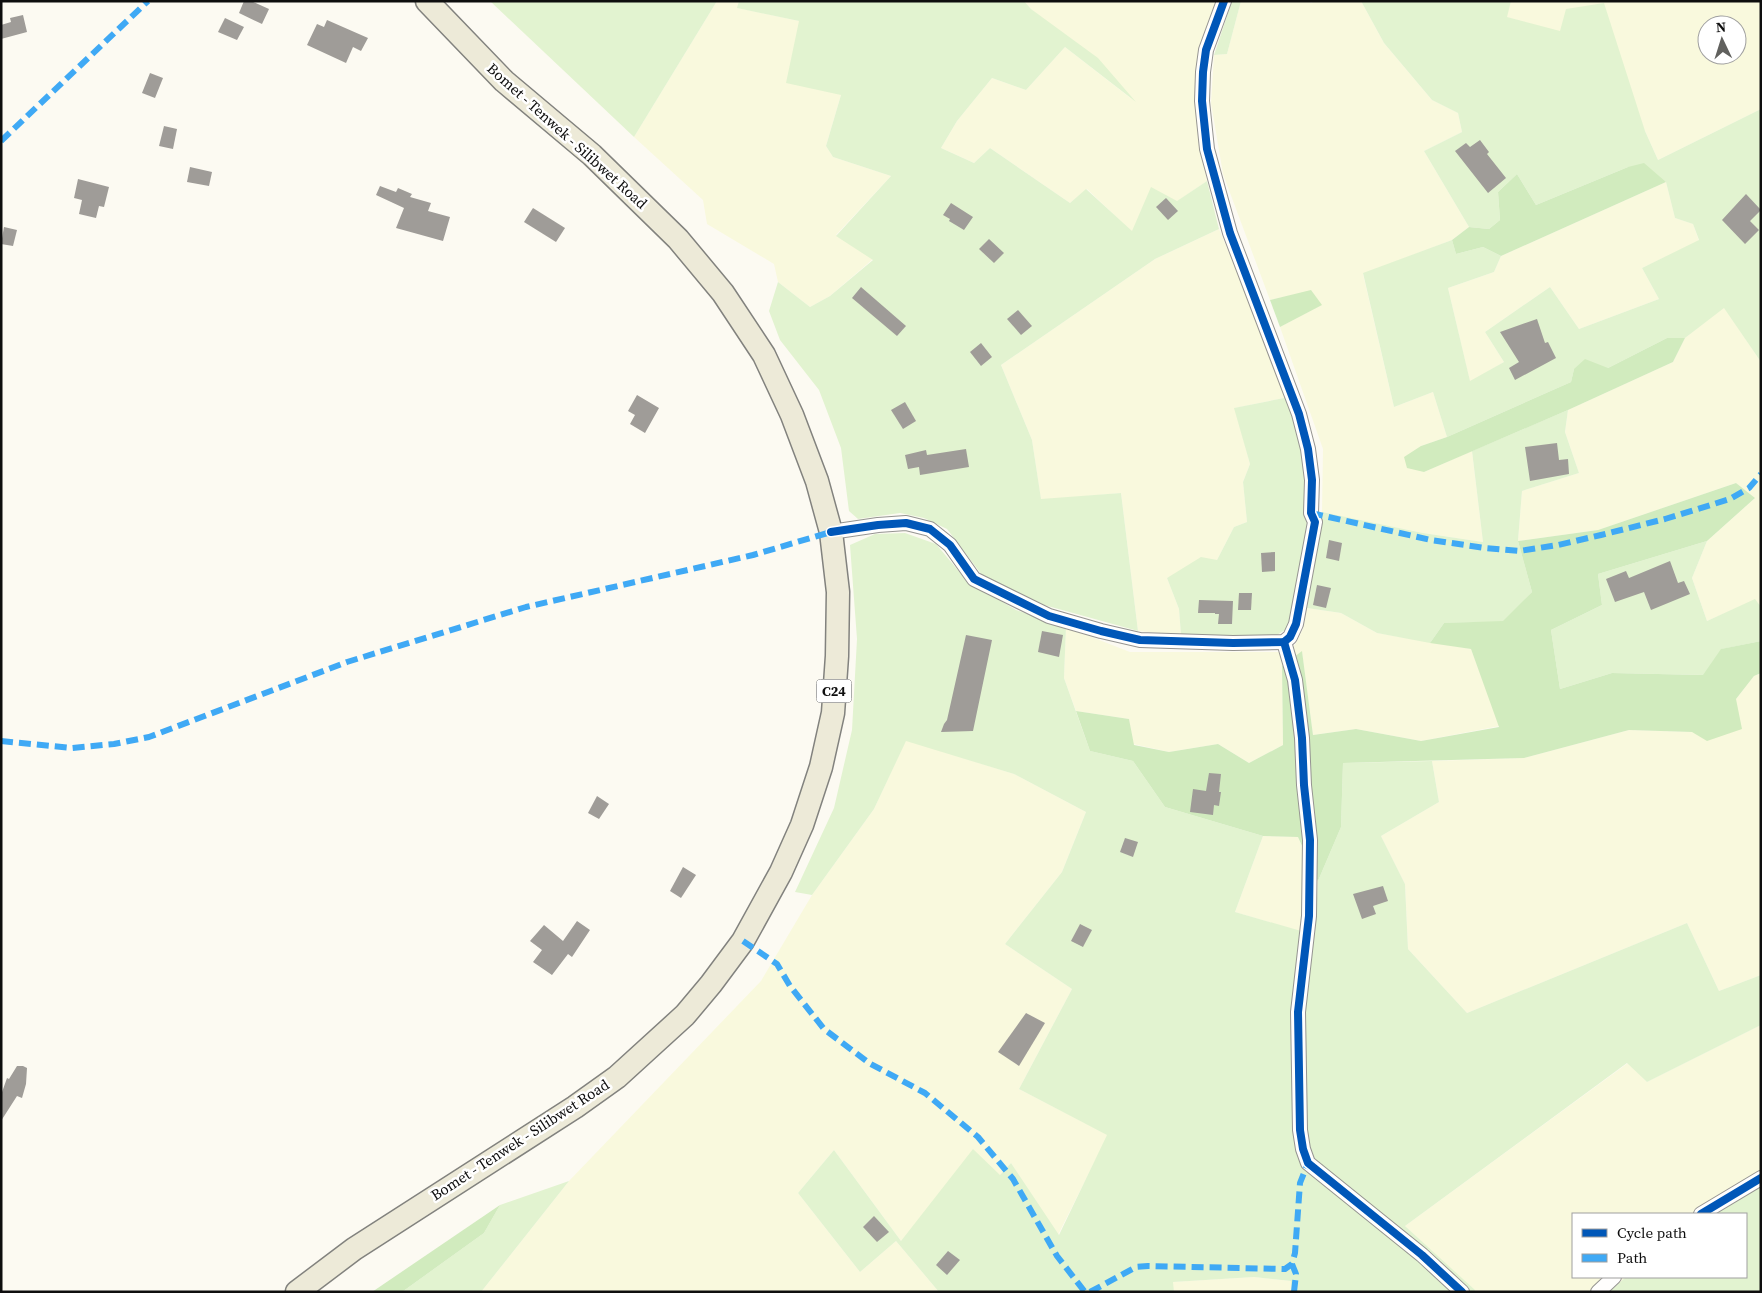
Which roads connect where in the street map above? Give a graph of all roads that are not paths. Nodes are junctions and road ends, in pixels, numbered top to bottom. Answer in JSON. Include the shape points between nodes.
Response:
{"nodes":[{"id":1,"x":427,"y":1,"type":"edge"},
{"id":2,"x":1224,"y":1,"type":"edge"},
{"id":3,"x":831,"y":532,"type":"junction"},
{"id":4,"x":1284,"y":642,"type":"junction"},
{"id":5,"x":1761,"y":1178,"type":"edge"},
{"id":6,"x":1703,"y":1213,"type":"edge"},
{"id":7,"x":1613,"y":1278,"type":"edge"},
{"id":8,"x":298,"y":1292,"type":"edge"},
{"id":9,"x":1462,"y":1292,"type":"edge"},
{"id":10,"x":1598,"y":1292,"type":"edge"}],
"edges":[{"from":1,"to":3,"type":"main road","name":"Bomet - Tenwek - Silibwet Road","number":"C24","via":[[504,81],[592,155],[644,205],[678,239],[723,293],[764,355],[792,415],[817,481]]},
{"from":2,"to":4,"type":"street","via":[[1206,50],[1203,72],[1202,101],[1207,148],[1230,233],[1299,414],[1311,472],[1311,514],[1315,522],[1296,624]]},
{"from":3,"to":4,"type":"street","via":[[906,523],[930,529],[950,545],[974,579],[1049,616],[1102,631],[1140,640],[1233,644]]},
{"from":3,"to":8,"type":"main road","name":"Bomet - Tenwek - Silibwet Road","number":"C24","via":[[838,592],[833,713],[802,825],[782,872],[742,941],[685,1014],[617,1076],[575,1107],[354,1249]]},
{"from":4,"to":9,"type":"street","via":[[1298,700],[1310,840],[1310,916],[1298,1012],[1303,1149],[1308,1163],[1422,1255]]},
{"from":5,"to":6,"type":"street"},
{"from":7,"to":10,"type":"street"}]}
